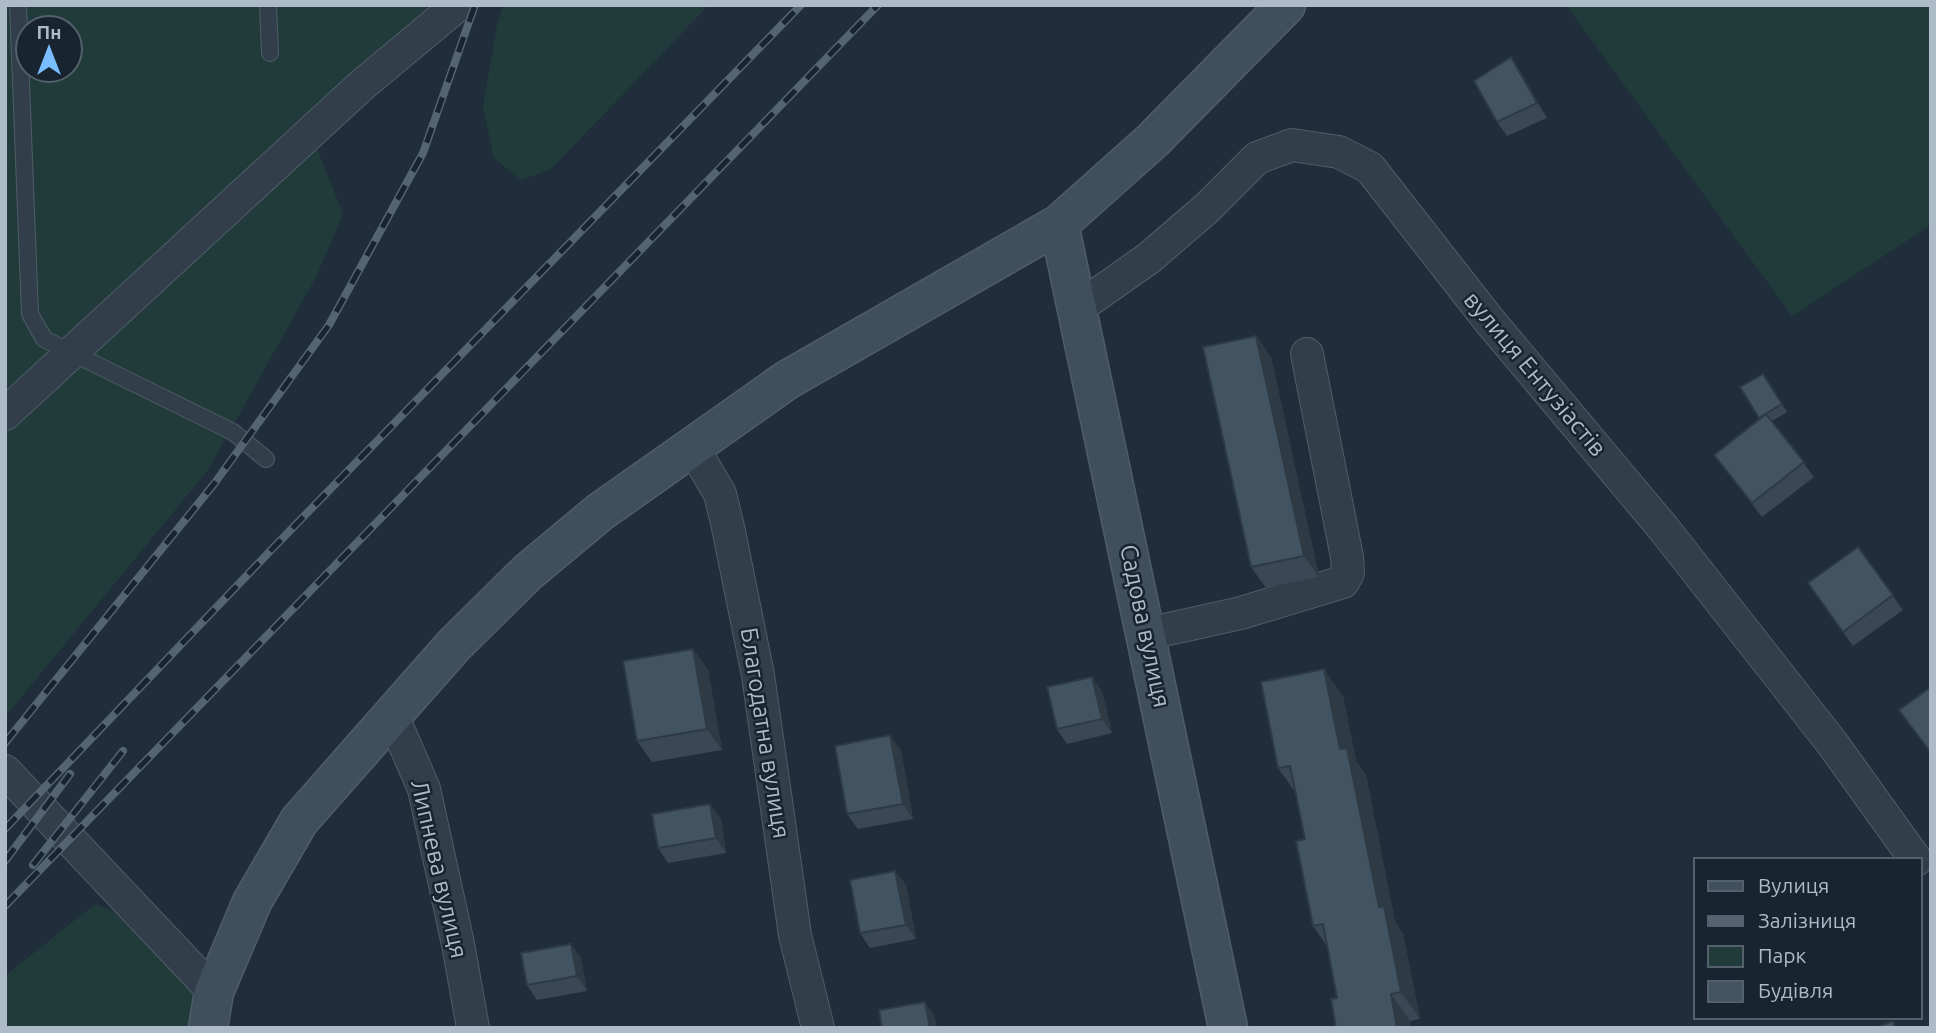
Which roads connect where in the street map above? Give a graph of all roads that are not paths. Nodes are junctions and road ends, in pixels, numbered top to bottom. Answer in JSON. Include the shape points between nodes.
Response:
{"nodes":[{"id":1,"x":18,"y":5,"type":"edge"},
{"id":2,"x":268,"y":5,"type":"edge"},
{"id":3,"x":458,"y":5,"type":"edge"},
{"id":4,"x":1286,"y":5,"type":"edge"},
{"id":5,"x":270,"y":52,"type":"dead end"},
{"id":6,"x":1059,"y":224,"type":"junction"},
{"id":7,"x":1078,"y":308,"type":"junction"},
{"id":8,"x":72,"y":353,"type":"junction"},
{"id":9,"x":1307,"y":354,"type":"dead end"},
{"id":10,"x":5,"y":414,"type":"edge"},
{"id":11,"x":692,"y":446,"type":"junction"},
{"id":12,"x":266,"y":459,"type":"dead end"},
{"id":13,"x":1146,"y":634,"type":"junction"},
{"id":14,"x":392,"y":715,"type":"junction"},
{"id":15,"x":5,"y":771,"type":"edge"},
{"id":16,"x":1915,"y":858,"type":"edge"},
{"id":17,"x":211,"y":1010,"type":"edge"},
{"id":18,"x":472,"y":1028,"type":"edge"},
{"id":19,"x":818,"y":1028,"type":"edge"},
{"id":20,"x":1228,"y":1028,"type":"edge"}],
"edges":[{"from":1,"to":8,"type":"lane","via":[[30,314],[44,339]]},
{"from":2,"to":5,"type":"lane"},
{"from":3,"to":8,"type":"street","via":[[362,85]]},
{"from":4,"to":6,"type":"street","via":[[1152,141]]},
{"from":6,"to":7,"type":"street","name":"Садова вулиця"},
{"from":6,"to":11,"type":"street","via":[[787,380]]},
{"from":7,"to":13,"type":"street","name":"Садова вулиця"},
{"from":7,"to":16,"type":"street","name":"вулиця Ентузіастів","via":[[1149,258],[1257,158],[1292,145],[1339,152],[1370,169],[1664,529],[1824,733]]},
{"from":8,"to":10,"type":"street"},
{"from":8,"to":12,"type":"lane","via":[[233,432]]},
{"from":9,"to":13,"type":"street","via":[[1347,557],[1348,573],[1343,582],[1241,613]]},
{"from":11,"to":14,"type":"street","via":[[600,512],[528,572]]},
{"from":11,"to":19,"type":"street","name":"Благодатна вулиця","via":[[719,494],[728,527],[760,688],[795,934]]},
{"from":13,"to":20,"type":"street","name":"Садова вулиця"},
{"from":14,"to":17,"type":"street","via":[[299,821],[252,902]]},
{"from":14,"to":18,"type":"street","name":"Липнева вулиця","via":[[424,789]]},
{"from":15,"to":17,"type":"street"}]}
